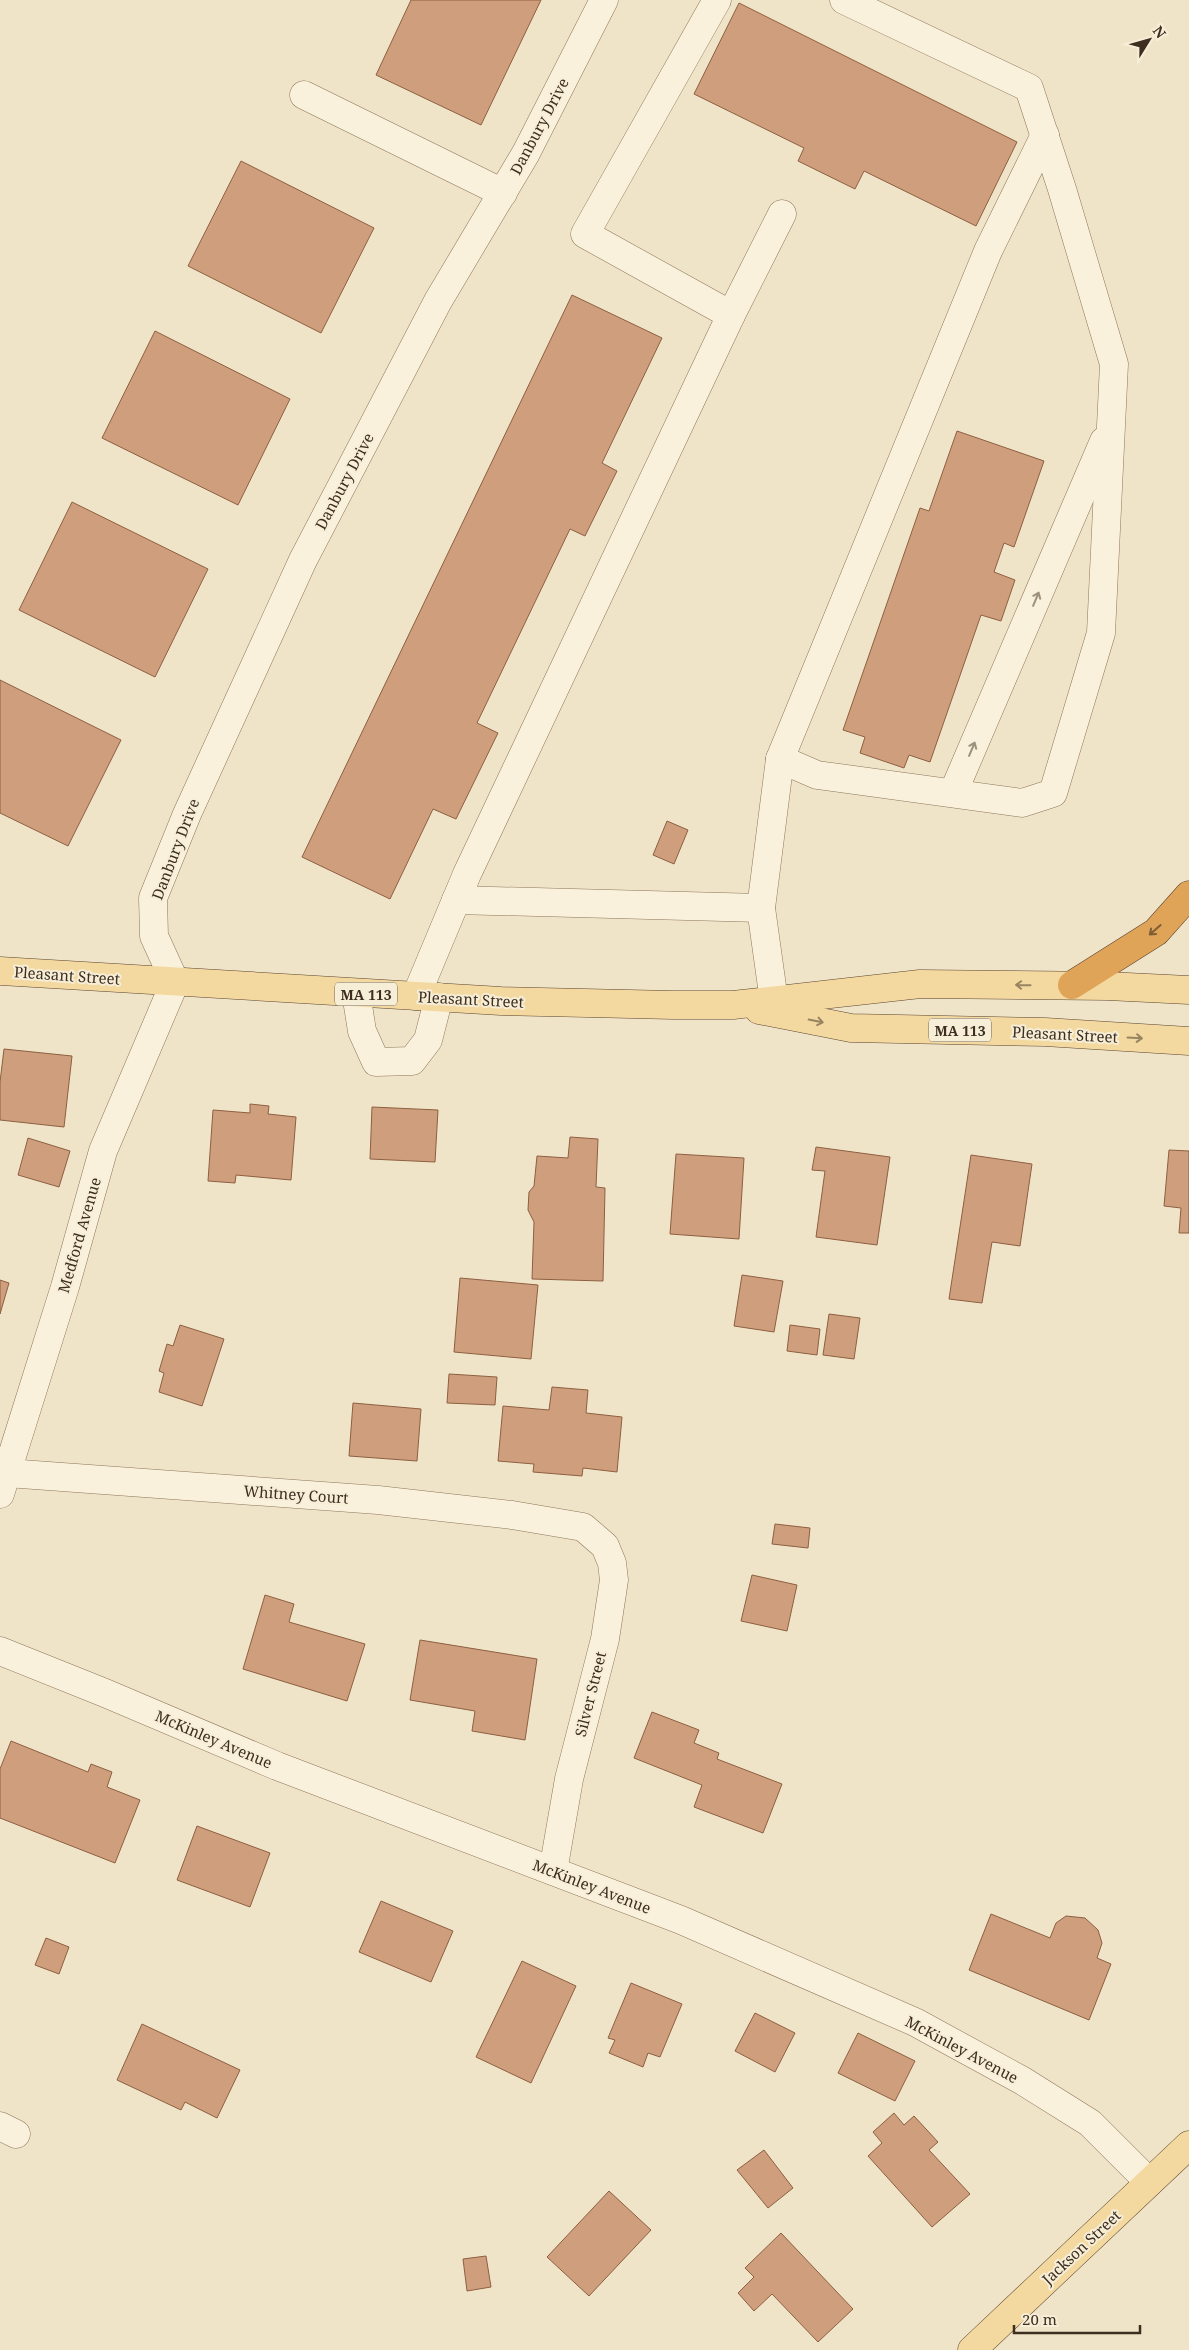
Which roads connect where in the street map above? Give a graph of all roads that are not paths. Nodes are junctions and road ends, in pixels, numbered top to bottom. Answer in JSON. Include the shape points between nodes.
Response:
{"nodes":[{"id":1,"x":604,"y":0,"type":"edge"},
{"id":2,"x":717,"y":0,"type":"edge"},
{"id":3,"x":844,"y":0,"type":"edge"},
{"id":4,"x":304,"y":95,"type":"dead end"},
{"id":5,"x":1045,"y":135,"type":"junction"},
{"id":6,"x":503,"y":193,"type":"junction"},
{"id":7,"x":782,"y":214,"type":"dead end"},
{"id":8,"x":731,"y":315,"type":"junction"},
{"id":9,"x":1111,"y":423,"type":"junction"},
{"id":10,"x":780,"y":759,"type":"junction"},
{"id":11,"x":953,"y":793,"type":"junction"},
{"id":12,"x":1189,"y":895,"type":"edge"},
{"id":13,"x":456,"y":900,"type":"junction"},
{"id":14,"x":761,"y":908,"type":"junction"},
{"id":15,"x":0,"y":971,"type":"edge"},
{"id":16,"x":175,"y":982,"type":"junction"},
{"id":17,"x":1072,"y":985,"type":"junction"},
{"id":18,"x":1189,"y":990,"type":"edge"},
{"id":19,"x":356,"y":993,"type":"junction"},
{"id":20,"x":428,"y":997,"type":"junction"},
{"id":21,"x":774,"y":1000,"type":"junction"},
{"id":22,"x":733,"y":1005,"type":"junction"},
{"id":23,"x":1189,"y":1041,"type":"edge"},
{"id":24,"x":4,"y":1483,"type":"edge"},
{"id":25,"x":583,"y":1528,"type":"joint"},
{"id":26,"x":0,"y":1651,"type":"edge"},
{"id":27,"x":553,"y":1871,"type":"junction"},
{"id":28,"x":1189,"y":2145,"type":"edge"},
{"id":29,"x":1149,"y":2182,"type":"junction"},
{"id":30,"x":972,"y":2350,"type":"edge"}],
"edges":[{"from":1,"to":6,"type":"street","name":"Danbury Drive"},
{"from":2,"to":8,"type":"street","via":[[585,234]]},
{"from":3,"to":5,"type":"street","via":[[1029,88]]},
{"from":4,"to":6,"type":"street"},
{"from":5,"to":9,"type":"street","via":[[1114,364]]},
{"from":5,"to":10,"type":"street","via":[[984,261]]},
{"from":6,"to":16,"type":"street","name":"Danbury Drive","via":[[438,301],[303,560],[187,814],[153,898],[154,936]]},
{"from":7,"to":8,"type":"street"},
{"from":8,"to":13,"type":"street"},
{"from":11,"to":9,"type":"street","one_way":true},
{"from":9,"to":11,"type":"street","via":[[1101,633],[1053,793],[1022,804]]},
{"from":10,"to":11,"type":"street","via":[[817,775]]},
{"from":10,"to":14,"type":"street"},
{"from":12,"to":17,"type":"highway","one_way":true,"via":[[1156,932]]},
{"from":13,"to":14,"type":"street"},
{"from":13,"to":20,"type":"street"},
{"from":14,"to":21,"type":"street"},
{"from":15,"to":16,"type":"main road","name":"Pleasant Street","number":"MA 113"},
{"from":16,"to":19,"type":"main road","name":"Pleasant Street","number":"MA 113"},
{"from":16,"to":24,"type":"street","name":"Medford Avenue","via":[[103,1151]]},
{"from":17,"to":18,"type":"main road","name":"Pleasant Street","number":"MA 113"},
{"from":17,"to":21,"type":"main road","name":"Pleasant Street","number":"MA 113","one_way":true,"via":[[920,984]]},
{"from":19,"to":20,"type":"main road","name":"Pleasant Street","number":"MA 113"},
{"from":19,"to":20,"type":"street","via":[[362,1031],[376,1062],[412,1061],[428,1040]]},
{"from":20,"to":22,"type":"main road","name":"Pleasant Street","number":"MA 113"},
{"from":21,"to":22,"type":"main road","name":"Pleasant Street","number":"MA 113"},
{"from":22,"to":23,"type":"main road","name":"Pleasant Street","number":"MA 113","one_way":true,"via":[[851,1028],[1045,1032]]},
{"from":24,"to":25,"type":"street","name":"Whitney Court","via":[[378,1500],[512,1515]]},
{"from":25,"to":27,"type":"street","name":"Silver Street","via":[[605,1546],[614,1580],[605,1639],[569,1779]]},
{"from":26,"to":27,"type":"street","name":"McKinley Avenue","via":[[277,1766]]},
{"from":27,"to":29,"type":"street","name":"McKinley Avenue","via":[[681,1920],[915,2022],[1023,2081],[1090,2123]]},
{"from":28,"to":29,"type":"main road","name":"Jackson Street"},
{"from":29,"to":30,"type":"main road","name":"Jackson Street"}]}
